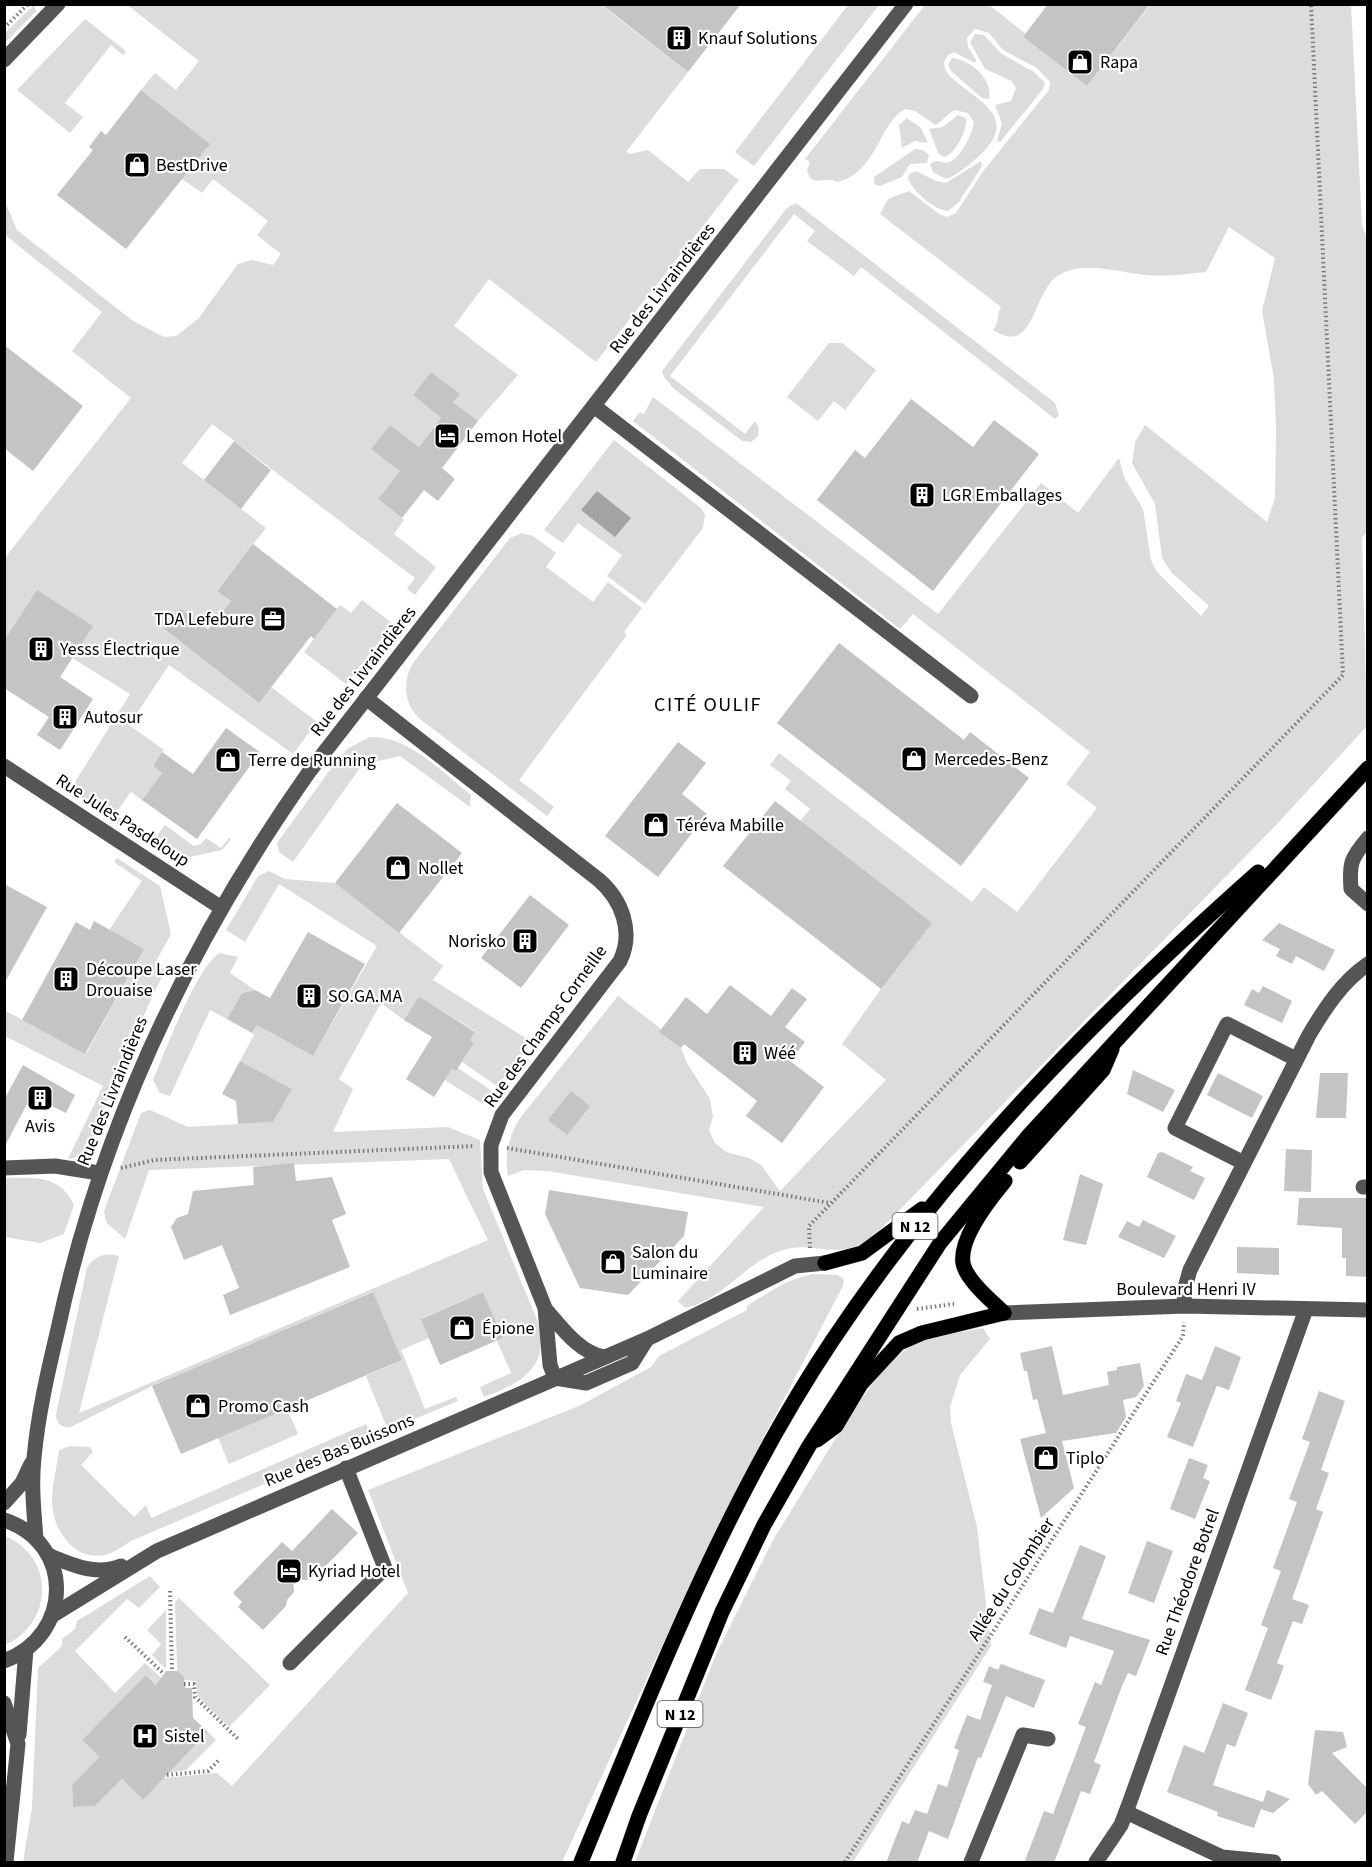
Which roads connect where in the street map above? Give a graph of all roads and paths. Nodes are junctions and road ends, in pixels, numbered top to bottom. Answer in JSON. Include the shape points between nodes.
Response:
{"nodes":[{"id":1,"x":28,"y":4,"type":"edge"},
{"id":2,"x":58,"y":4,"type":"edge"},
{"id":3,"x":906,"y":4,"type":"edge"},
{"id":4,"x":1311,"y":4,"type":"edge"},
{"id":5,"x":4,"y":28,"type":"edge"},
{"id":6,"x":4,"y":60,"type":"edge"},
{"id":7,"x":594,"y":406,"type":"junction"},
{"id":8,"x":971,"y":696,"type":"dead end"},
{"id":9,"x":366,"y":698,"type":"junction"},
{"id":10,"x":4,"y":766,"type":"edge"},
{"id":11,"x":1368,"y":768,"type":"edge"},
{"id":12,"x":1318,"y":818,"type":"junction"},
{"id":13,"x":1368,"y":838,"type":"edge"},
{"id":14,"x":1368,"y":904,"type":"edge"},
{"id":15,"x":220,"y":907,"type":"junction"},
{"id":16,"x":1368,"y":964,"type":"edge"},
{"id":17,"x":1117,"y":1038,"type":"junction"},
{"id":18,"x":1296,"y":1059,"type":"junction"},
{"id":19,"x":490,"y":1145,"type":"junction"},
{"id":20,"x":1242,"y":1162,"type":"junction"},
{"id":21,"x":4,"y":1168,"type":"edge"},
{"id":22,"x":99,"y":1173,"type":"junction"},
{"id":23,"x":934,"y":1200,"type":"junction"},
{"id":24,"x":831,"y":1204,"type":"junction"},
{"id":25,"x":825,"y":1263,"type":"junction"},
{"id":26,"x":1185,"y":1306,"type":"junction"},
{"id":27,"x":545,"y":1308,"type":"junction"},
{"id":28,"x":1306,"y":1309,"type":"junction"},
{"id":29,"x":1368,"y":1310,"type":"edge"},
{"id":30,"x":1004,"y":1313,"type":"junction"},
{"id":31,"x":647,"y":1339,"type":"junction"},
{"id":32,"x":604,"y":1357,"type":"junction"},
{"id":33,"x":555,"y":1378,"type":"junction"},
{"id":34,"x":809,"y":1446,"type":"junction"},
{"id":35,"x":34,"y":1458,"type":"junction"},
{"id":36,"x":346,"y":1468,"type":"junction"},
{"id":37,"x":4,"y":1503,"type":"edge"},
{"id":38,"x":4,"y":1520,"type":"edge"},
{"id":39,"x":36,"y":1539,"type":"junction"},
{"id":40,"x":48,"y":1555,"type":"junction"},
{"id":41,"x":138,"y":1560,"type":"junction"},
{"id":42,"x":170,"y":1592,"type":"dead end"},
{"id":43,"x":53,"y":1615,"type":"junction"},
{"id":44,"x":125,"y":1637,"type":"dead end"},
{"id":45,"x":26,"y":1650,"type":"junction"},
{"id":46,"x":4,"y":1661,"type":"edge"},
{"id":47,"x":291,"y":1663,"type":"dead end"},
{"id":48,"x":172,"y":1671,"type":"dead end"},
{"id":49,"x":164,"y":1674,"type":"dead end"},
{"id":50,"x":184,"y":1684,"type":"dead end"},
{"id":51,"x":4,"y":1702,"type":"edge"},
{"id":52,"x":1048,"y":1739,"type":"dead end"},
{"id":53,"x":239,"y":1740,"type":"dead end"},
{"id":54,"x":18,"y":1744,"type":"junction"},
{"id":55,"x":219,"y":1760,"type":"dead end"},
{"id":56,"x":167,"y":1775,"type":"dead end"},
{"id":57,"x":1126,"y":1812,"type":"junction"},
{"id":58,"x":1222,"y":1860,"type":"edge"},
{"id":59,"x":6,"y":1863,"type":"edge"},
{"id":60,"x":581,"y":1863,"type":"edge"},
{"id":61,"x":623,"y":1863,"type":"edge"},
{"id":62,"x":845,"y":1863,"type":"edge"},
{"id":63,"x":971,"y":1863,"type":"edge"},
{"id":64,"x":1096,"y":1863,"type":"edge"},
{"id":65,"x":1274,"y":1863,"type":"edge"}],
"edges":[{"from":1,"to":5,"type":"path"},
{"from":2,"to":6,"type":"street"},
{"from":3,"to":7,"type":"street","name":"Rue des Livraindières"},
{"from":4,"to":24,"type":"path","via":[[1343,675]]},
{"from":7,"to":8,"type":"street"},
{"from":7,"to":9,"type":"street","name":"Rue des Livraindières"},
{"from":9,"to":15,"type":"street","name":"Rue des Livraindières","via":[[295,791]]},
{"from":9,"to":19,"type":"street","name":"Rue des Champs Corneille","via":[[599,880],[613,894],[623,915],[626,941],[620,961],[508,1106]]},
{"from":10,"to":15,"type":"street","name":"Rue Jules Pasdeloup"},
{"from":11,"to":12,"type":"main road","number":"N 12"},
{"from":12,"to":17,"type":"main road","number":"N 12"},
{"from":12,"to":23,"type":"main road","number":"N 12","via":[[1166,953],[1022,1099]]},
{"from":13,"to":14,"type":"street","via":[[1352,858],[1350,874],[1351,889]]},
{"from":15,"to":22,"type":"street","name":"Rue des Livraindières","via":[[136,1076]]},
{"from":16,"to":18,"type":"street","via":[[1328,1004]]},
{"from":17,"to":30,"type":"main road","number":"N 12","via":[[1103,1070],[1019,1163],[989,1201],[967,1239],[963,1263],[976,1285]]},
{"from":17,"to":34,"type":"main road","number":"N 12","via":[[1029,1135],[940,1244]]},
{"from":18,"to":20,"type":"street"},
{"from":18,"to":20,"type":"street","via":[[1227,1024],[1175,1128]]},
{"from":19,"to":22,"type":"path","via":[[154,1160]]},
{"from":19,"to":24,"type":"path"},
{"from":19,"to":27,"type":"street","name":"Rue des Champs Corneille","via":[[493,1180]]},
{"from":20,"to":26,"type":"street","via":[[1190,1270],[1184,1290]]},
{"from":21,"to":22,"type":"street","via":[[55,1166]]},
{"from":22,"to":35,"type":"street","name":"Rue des Livraindières","via":[[65,1294]]},
{"from":23,"to":25,"type":"main road","number":"N 12","via":[[862,1253]]},
{"from":23,"to":60,"type":"main road","number":"N 12","via":[[831,1342],[766,1452],[712,1558]]},
{"from":24,"to":25,"type":"path","via":[[809,1226],[808,1246]]},
{"from":25,"to":31,"type":"street","name":"Rue des Bas Buissons","via":[[795,1266]]},
{"from":26,"to":28,"type":"street","name":"Boulevard Henri IV"},
{"from":26,"to":30,"type":"street","name":"Boulevard Henri IV"},
{"from":26,"to":62,"type":"path","name":"Allée du Colombier","via":[[1183,1336]]},
{"from":27,"to":32,"type":"street","name":"Rue des Champs Corneille","via":[[566,1334],[594,1355]]},
{"from":27,"to":33,"type":"street","name":"Rue des Champs Corneille","via":[[550,1365]]},
{"from":28,"to":29,"type":"street","name":"Boulevard Henri IV"},
{"from":28,"to":57,"type":"street","name":"Rue Théodore Botrel"},
{"from":30,"to":34,"type":"main road","number":"N 12","via":[[922,1333],[899,1343],[861,1384],[836,1426]]},
{"from":31,"to":32,"type":"street","name":"Rue des Bas Buissons"},
{"from":31,"to":33,"type":"street","name":"Rue des Bas Buissons","via":[[632,1363],[586,1383]]},
{"from":32,"to":33,"type":"street","name":"Rue des Bas Buissons"},
{"from":33,"to":36,"type":"street","name":"Rue des Bas Buissons"},
{"from":34,"to":61,"type":"main road","number":"N 12","via":[[764,1525],[722,1612]]},
{"from":35,"to":37,"type":"street","via":[[22,1483]]},
{"from":35,"to":39,"type":"street"},
{"from":36,"to":41,"type":"street","name":"Rue des Bas Buissons"},
{"from":36,"to":47,"type":"street","via":[[385,1568]]},
{"from":38,"to":39,"type":"street"},
{"from":39,"to":40,"type":"street"},
{"from":40,"to":41,"type":"street","name":"Rue des Bas Buissons","via":[[96,1570]]},
{"from":40,"to":43,"type":"street","via":[[57,1585]]},
{"from":41,"to":43,"type":"street","name":"Rue des Bas Buissons"},
{"from":42,"to":48,"type":"path"},
{"from":43,"to":45,"type":"street","via":[[42,1635]]},
{"from":44,"to":49,"type":"path"},
{"from":45,"to":46,"type":"street"},
{"from":45,"to":54,"type":"street"},
{"from":50,"to":53,"type":"path","via":[[194,1684],[195,1697]]},
{"from":51,"to":54,"type":"street"},
{"from":52,"to":63,"type":"street","via":[[1023,1735]]},
{"from":54,"to":59,"type":"street"},
{"from":55,"to":56,"type":"path","via":[[208,1771]]},
{"from":57,"to":58,"type":"street"},
{"from":57,"to":64,"type":"street","name":"Rue Théodore Botrel"},
{"from":58,"to":65,"type":"street"}]}
